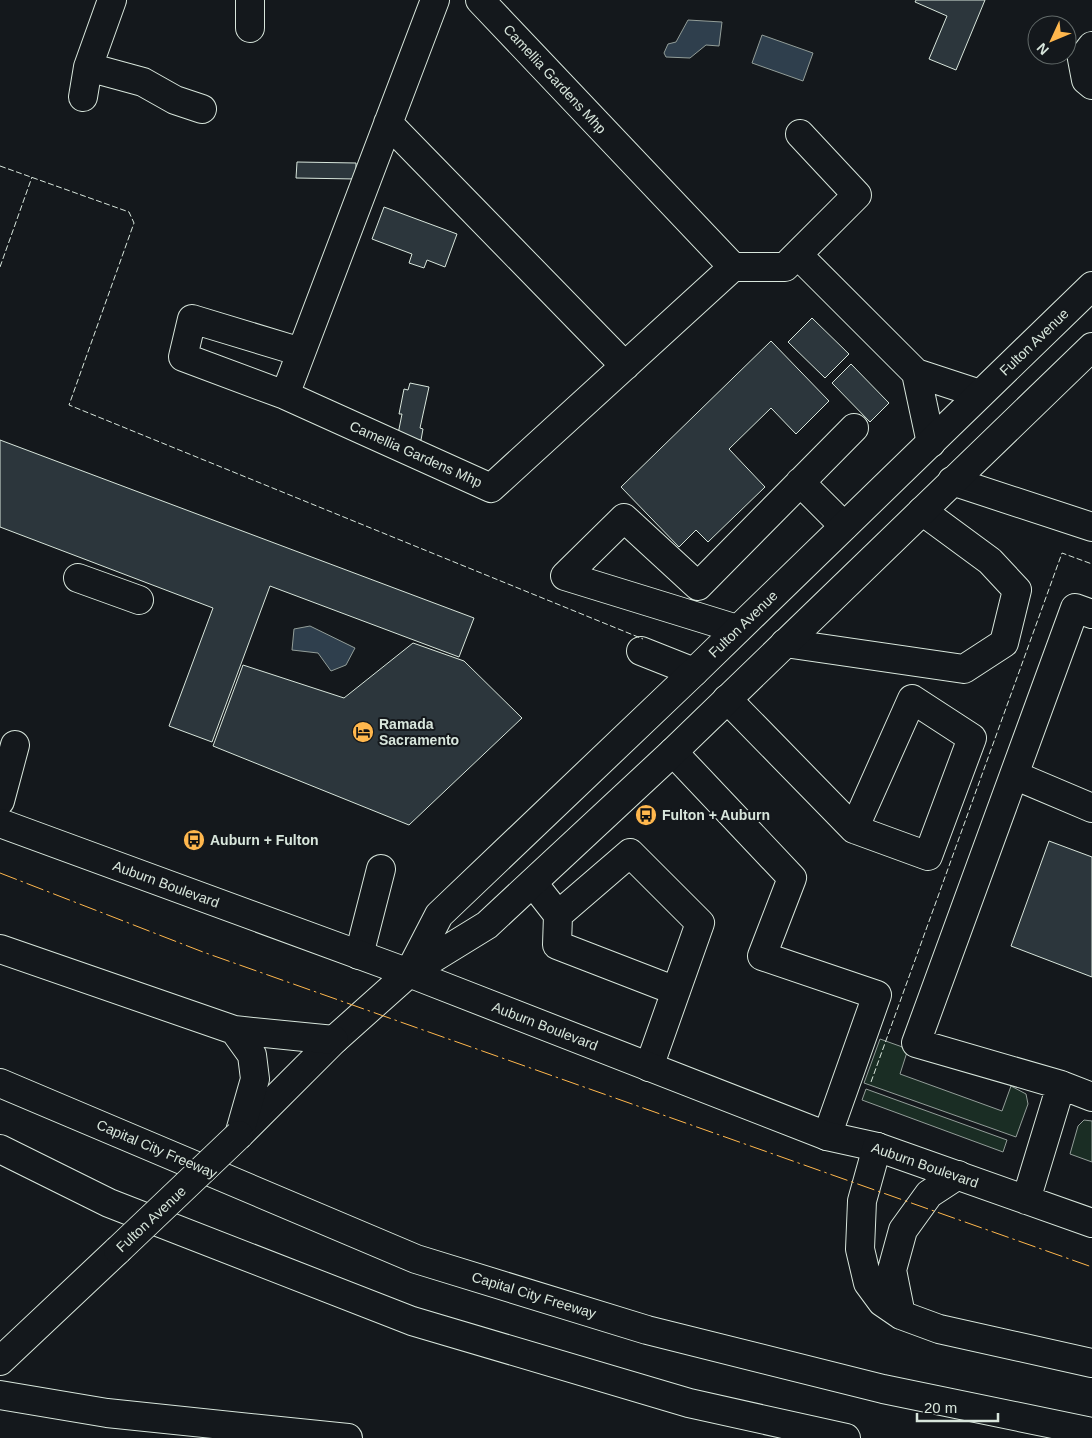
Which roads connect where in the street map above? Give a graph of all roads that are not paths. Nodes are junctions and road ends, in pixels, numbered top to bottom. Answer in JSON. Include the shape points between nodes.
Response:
{"nodes":[{"id":1,"x":112,"y":0,"type":"edge"},
{"id":2,"x":250,"y":0,"type":"edge"},
{"id":3,"x":435,"y":0,"type":"edge"},
{"id":4,"x":480,"y":0,"type":"edge"},
{"id":5,"x":250,"y":28,"type":"dead end"},
{"id":6,"x":1092,"y":46,"type":"edge"},
{"id":7,"x":88,"y":67,"type":"junction"},
{"id":8,"x":1092,"y":85,"type":"edge"},
{"id":9,"x":83,"y":97,"type":"dead end"},
{"id":10,"x":202,"y":109,"type":"dead end"},
{"id":11,"x":388,"y":123,"type":"junction"},
{"id":12,"x":800,"y":134,"type":"dead end"},
{"id":13,"x":798,"y":255,"type":"junction"},
{"id":14,"x":733,"y":267,"type":"junction"},
{"id":15,"x":1092,"y":286,"type":"edge"},
{"id":16,"x":1092,"y":347,"type":"edge"},
{"id":17,"x":300,"y":352,"type":"junction"},
{"id":18,"x":625,"y":366,"type":"junction"},
{"id":19,"x":916,"y":373,"type":"junction"},
{"id":20,"x":980,"y":394,"type":"junction"},
{"id":21,"x":285,"y":395,"type":"junction"},
{"id":22,"x":854,"y":428,"type":"dead end"},
{"id":23,"x":931,"y":443,"type":"junction"},
{"id":24,"x":952,"y":481,"type":"junction"},
{"id":25,"x":800,"y":482,"type":"junction"},
{"id":26,"x":922,"y":510,"type":"junction"},
{"id":27,"x":844,"y":526,"type":"junction"},
{"id":28,"x":1092,"y":527,"type":"edge"},
{"id":29,"x":78,"y":578,"type":"dead end"},
{"id":30,"x":139,"y":600,"type":"dead end"},
{"id":31,"x":1092,"y":614,"type":"edge"},
{"id":32,"x":737,"y":630,"type":"junction"},
{"id":33,"x":785,"y":643,"type":"junction"},
{"id":34,"x":641,"y":651,"type":"dead end"},
{"id":35,"x":694,"y":672,"type":"junction"},
{"id":36,"x":727,"y":699,"type":"junction"},
{"id":37,"x":15,"y":745,"type":"dead end"},
{"id":38,"x":673,"y":752,"type":"junction"},
{"id":39,"x":1014,"y":775,"type":"junction"},
{"id":40,"x":0,"y":801,"type":"edge"},
{"id":41,"x":1092,"y":808,"type":"edge"},
{"id":42,"x":0,"y":824,"type":"edge"},
{"id":43,"x":854,"y":829,"type":"junction"},
{"id":44,"x":381,"y":869,"type":"dead end"},
{"id":45,"x":533,"y":883,"type":"junction"},
{"id":46,"x":558,"y":915,"type":"junction"},
{"id":47,"x":0,"y":950,"type":"edge"},
{"id":48,"x":359,"y":955,"type":"junction"},
{"id":49,"x":409,"y":973,"type":"junction"},
{"id":50,"x":676,"y":991,"type":"junction"},
{"id":51,"x":234,"y":1030,"type":"junction"},
{"id":52,"x":334,"y":1040,"type":"junction"},
{"id":53,"x":649,"y":1067,"type":"junction"},
{"id":54,"x":0,"y":1083,"type":"edge"},
{"id":55,"x":1061,"y":1085,"type":"junction"},
{"id":56,"x":1092,"y":1097,"type":"edge"},
{"id":57,"x":239,"y":1135,"type":"junction"},
{"id":58,"x":827,"y":1136,"type":"junction"},
{"id":59,"x":877,"y":1147,"type":"junction"},
{"id":60,"x":0,"y":1149,"type":"edge"},
{"id":61,"x":958,"y":1175,"type":"junction"},
{"id":62,"x":1026,"y":1200,"type":"junction"},
{"id":63,"x":1092,"y":1223,"type":"edge"},
{"id":64,"x":901,"y":1315,"type":"junction"},
{"id":65,"x":0,"y":1361,"type":"edge"},
{"id":66,"x":1092,"y":1364,"type":"edge"},
{"id":67,"x":0,"y":1395,"type":"edge"},
{"id":68,"x":1092,"y":1432,"type":"edge"},
{"id":69,"x":348,"y":1438,"type":"edge"},
{"id":70,"x":846,"y":1438,"type":"edge"}],
"edges":[{"from":1,"to":7,"type":"main road"},
{"from":2,"to":5,"type":"main road"},
{"from":3,"to":11,"type":"main road"},
{"from":4,"to":14,"type":"main road","name":"Camellia Gardens Mhp"},
{"from":6,"to":8,"type":"main road","via":[[1082,59],[1086,80]]},
{"from":7,"to":9,"type":"main road"},
{"from":7,"to":10,"type":"main road","via":[[143,82],[175,100]]},
{"from":11,"to":17,"type":"main road"},
{"from":11,"to":18,"type":"main road"},
{"from":12,"to":13,"type":"main road","via":[[857,195]]},
{"from":13,"to":14,"type":"main road","via":[[785,267]]},
{"from":13,"to":19,"type":"main road"},
{"from":14,"to":18,"type":"main road","name":"Camellia Gardens Mhp"},
{"from":15,"to":20,"type":"main road","name":"Fulton Avenue"},
{"from":16,"to":24,"type":"main road","name":"Fulton Avenue"},
{"from":17,"to":21,"type":"main road"},
{"from":17,"to":21,"type":"main road","name":"Camellia Gardens Mhp","via":[[192,319],[183,358]]},
{"from":18,"to":21,"type":"main road","name":"Camellia Gardens Mhp","via":[[491,488]]},
{"from":19,"to":20,"type":"main road"},
{"from":19,"to":23,"type":"main road"},
{"from":20,"to":23,"type":"main road","name":"Fulton Avenue"},
{"from":22,"to":25,"type":"main road"},
{"from":23,"to":27,"type":"main road","name":"Fulton Avenue"},
{"from":24,"to":26,"type":"main road","name":"Fulton Avenue"},
{"from":24,"to":28,"type":"main road"},
{"from":25,"to":27,"type":"main road"},
{"from":25,"to":32,"type":"main road","via":[[698,586],[624,518],[565,576]]},
{"from":26,"to":33,"type":"main road","name":"Fulton Avenue"},
{"from":26,"to":33,"type":"main road","via":[[990,561],[1017,590],[1004,643],[964,669]]},
{"from":27,"to":32,"type":"main road","name":"Fulton Avenue"},
{"from":29,"to":30,"type":"main road"},
{"from":31,"to":39,"type":"main road","via":[[1075,608]]},
{"from":32,"to":35,"type":"main road","name":"Fulton Avenue"},
{"from":33,"to":36,"type":"main road","name":"Fulton Avenue"},
{"from":34,"to":35,"type":"main road"},
{"from":35,"to":49,"type":"main road","name":"Fulton Avenue","via":[[439,915]]},
{"from":36,"to":38,"type":"main road","name":"Fulton Avenue"},
{"from":36,"to":43,"type":"main road"},
{"from":37,"to":40,"type":"main road"},
{"from":38,"to":45,"type":"main road","name":"Fulton Avenue"},
{"from":38,"to":58,"type":"main road","via":[[792,878],[762,956],[877,995]]},
{"from":39,"to":41,"type":"main road"},
{"from":39,"to":55,"type":"main road","via":[[916,1043]]},
{"from":42,"to":48,"type":"main road","name":"Auburn Boulevard"},
{"from":43,"to":43,"type":"main road","via":[[912,699],[972,738],[928,856]]},
{"from":44,"to":48,"type":"main road"},
{"from":45,"to":46,"type":"main road"},
{"from":45,"to":49,"type":"main road","name":"Fulton Avenue","via":[[487,925]]},
{"from":46,"to":50,"type":"main road","via":[[557,945]]},
{"from":46,"to":50,"type":"main road","via":[[630,853],[700,923]]},
{"from":47,"to":51,"type":"main road"},
{"from":48,"to":49,"type":"main road","name":"Auburn Boulevard"},
{"from":49,"to":52,"type":"main road","name":"Fulton Avenue"},
{"from":49,"to":53,"type":"main road","name":"Auburn Boulevard"},
{"from":50,"to":53,"type":"main road"},
{"from":51,"to":52,"type":"main road"},
{"from":51,"to":57,"type":"main road","via":[[252,1055],[255,1079]]},
{"from":52,"to":57,"type":"main road","name":"Fulton Avenue"},
{"from":53,"to":58,"type":"main road","name":"Auburn Boulevard"},
{"from":54,"to":68,"type":"main road","name":"Capital City Freeway","via":[[416,1259],[647,1330],[883,1389]]},
{"from":55,"to":56,"type":"main road"},
{"from":55,"to":62,"type":"main road"},
{"from":57,"to":65,"type":"main road","name":"Fulton Avenue","bridge":true},
{"from":58,"to":59,"type":"main road","name":"Auburn Boulevard"},
{"from":59,"to":61,"type":"main road","name":"Auburn Boulevard"},
{"from":59,"to":64,"type":"main road","via":[[862,1202],[860,1249],[868,1283],[882,1302]]},
{"from":60,"to":70,"type":"main road","via":[[109,1203],[412,1321],[689,1403]]},
{"from":61,"to":62,"type":"main road","name":"Auburn Boulevard"},
{"from":61,"to":64,"type":"main road","via":[[929,1194],[903,1230],[892,1270]]},
{"from":62,"to":63,"type":"main road","name":"Auburn Boulevard"},
{"from":64,"to":66,"type":"main road","via":[[939,1328]]},
{"from":67,"to":69,"type":"main road","via":[[107,1413]]}]}
